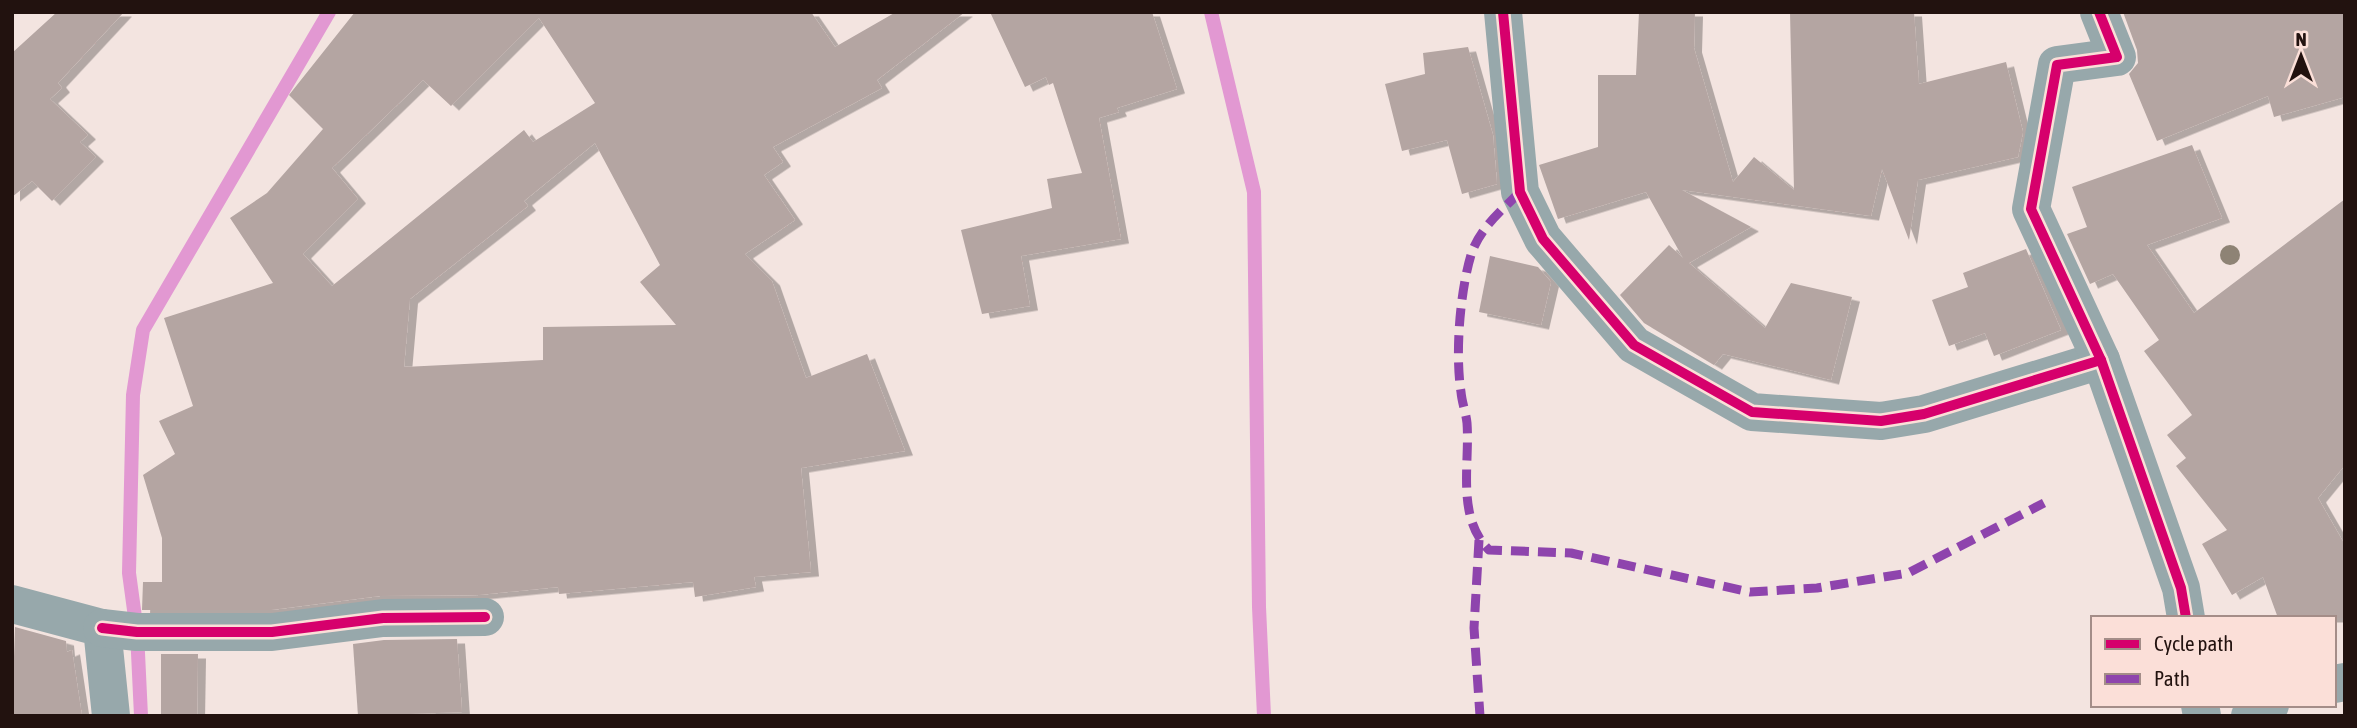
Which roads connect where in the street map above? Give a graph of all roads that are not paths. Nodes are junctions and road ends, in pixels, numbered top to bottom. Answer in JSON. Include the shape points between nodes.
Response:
{"nodes":[{"id":1,"x":1503,"y":12,"type":"edge"},
{"id":2,"x":2099,"y":12,"type":"edge"},
{"id":3,"x":2101,"y":360,"type":"junction"},
{"id":4,"x":12,"y":604,"type":"edge"},
{"id":5,"x":2186,"y":616,"type":"edge"},
{"id":6,"x":485,"y":617,"type":"dead end"},
{"id":7,"x":102,"y":628,"type":"junction"},
{"id":8,"x":2266,"y":707,"type":"edge"},
{"id":9,"x":111,"y":716,"type":"edge"},
{"id":10,"x":2250,"y":716,"type":"edge"}],
"edges":[{"from":1,"to":3,"type":"street","via":[[1520,192],[1543,239],[1634,345],[1752,412],[1881,421],[1924,414]]},
{"from":2,"to":3,"type":"street","via":[[2117,57],[2057,65],[2031,209]]},
{"from":3,"to":5,"type":"street","via":[[2181,588]]},
{"from":4,"to":7,"type":"street"},
{"from":6,"to":7,"type":"street","via":[[383,618],[272,632]]},
{"from":7,"to":9,"type":"street"},
{"from":8,"to":10,"type":"street"}]}
